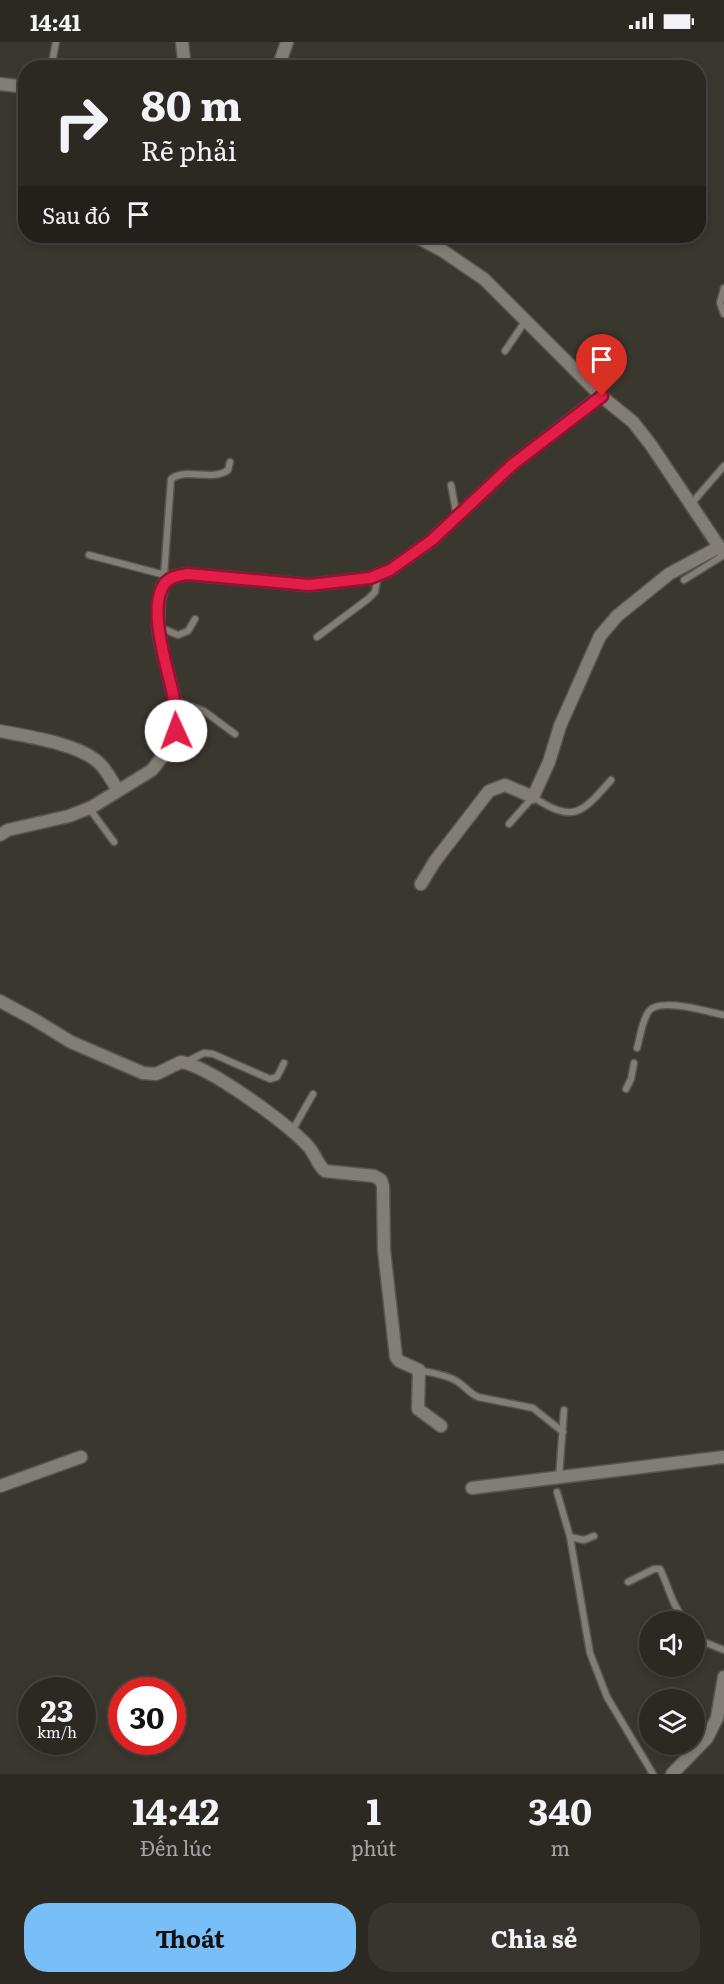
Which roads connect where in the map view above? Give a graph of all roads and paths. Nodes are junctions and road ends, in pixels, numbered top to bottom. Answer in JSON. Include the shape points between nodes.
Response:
{"nodes":[{"id":1,"x":56,"y":42,"type":"edge"},
{"id":2,"x":182,"y":42,"type":"edge"},
{"id":3,"x":287,"y":42,"type":"edge"},
{"id":4,"x":53,"y":60,"type":"edge"},
{"id":5,"x":184,"y":60,"type":"edge"},
{"id":6,"x":281,"y":60,"type":"edge"},
{"id":7,"x":0,"y":84,"type":"edge"},
{"id":8,"x":18,"y":86,"type":"edge"},
{"id":9,"x":428,"y":243,"type":"edge"},
{"id":10,"x":724,"y":288,"type":"edge"},
{"id":11,"x":724,"y":314,"type":"edge"},
{"id":12,"x":526,"y":320,"type":"junction"},
{"id":13,"x":505,"y":351,"type":"dead end"},
{"id":14,"x":602,"y":396,"type":"junction"},
{"id":15,"x":230,"y":462,"type":"dead end"},
{"id":16,"x":724,"y":466,"type":"edge"},
{"id":17,"x":451,"y":485,"type":"dead end"},
{"id":18,"x":691,"y":504,"type":"junction"},
{"id":19,"x":457,"y":518,"type":"junction"},
{"id":20,"x":722,"y":552,"type":"edge"},
{"id":21,"x":89,"y":555,"type":"dead end"},
{"id":22,"x":378,"y":575,"type":"junction"},
{"id":23,"x":168,"y":576,"type":"junction"},
{"id":24,"x":684,"y":580,"type":"dead end"},
{"id":25,"x":195,"y":619,"type":"dead end"},
{"id":26,"x":158,"y":627,"type":"junction"},
{"id":27,"x":317,"y":637,"type":"dead end"},
{"id":28,"x":175,"y":701,"type":"junction"},
{"id":29,"x":0,"y":731,"type":"edge"},
{"id":30,"x":235,"y":734,"type":"dead end"},
{"id":31,"x":611,"y":780,"type":"dead end"},
{"id":32,"x":118,"y":790,"type":"junction"},
{"id":33,"x":533,"y":797,"type":"junction"},
{"id":34,"x":88,"y":808,"type":"junction"},
{"id":35,"x":509,"y":824,"type":"dead end"},
{"id":36,"x":0,"y":834,"type":"edge"},
{"id":37,"x":114,"y":842,"type":"dead end"},
{"id":38,"x":421,"y":884,"type":"dead end"},
{"id":39,"x":0,"y":1001,"type":"edge"},
{"id":40,"x":724,"y":1015,"type":"edge"},
{"id":41,"x":637,"y":1048,"type":"dead end"},
{"id":42,"x":634,"y":1062,"type":"dead end"},
{"id":43,"x":186,"y":1063,"type":"junction"},
{"id":44,"x":284,"y":1063,"type":"dead end"},
{"id":45,"x":626,"y":1089,"type":"dead end"},
{"id":46,"x":313,"y":1094,"type":"dead end"},
{"id":47,"x":291,"y":1131,"type":"junction"},
{"id":48,"x":419,"y":1370,"type":"junction"},
{"id":49,"x":564,"y":1410,"type":"dead end"},
{"id":50,"x":441,"y":1426,"type":"dead end"},
{"id":51,"x":563,"y":1432,"type":"junction"},
{"id":52,"x":81,"y":1457,"type":"dead end"},
{"id":53,"x":724,"y":1457,"type":"edge"},
{"id":54,"x":556,"y":1483,"type":"junction"},
{"id":55,"x":0,"y":1486,"type":"edge"},
{"id":56,"x":472,"y":1488,"type":"dead end"},
{"id":57,"x":594,"y":1536,"type":"dead end"},
{"id":58,"x":570,"y":1537,"type":"junction"},
{"id":59,"x":628,"y":1582,"type":"dead end"},
{"id":60,"x":677,"y":1611,"type":"edge"},
{"id":61,"x":705,"y":1641,"type":"edge"},
{"id":62,"x":724,"y":1650,"type":"edge"},
{"id":63,"x":724,"y":1677,"type":"edge"},
{"id":64,"x":653,"y":1774,"type":"edge"},
{"id":65,"x":672,"y":1774,"type":"edge"}],
"edges":[{"from":1,"to":4,"type":"lane"},
{"from":2,"to":5,"type":"street"},
{"from":3,"to":6,"type":"street"},
{"from":7,"to":8,"type":"street"},
{"from":9,"to":12,"type":"street","via":[[484,279]]},
{"from":10,"to":11,"type":"lane","via":[[720,303]]},
{"from":12,"to":13,"type":"lane"},
{"from":12,"to":14,"type":"street"},
{"from":14,"to":18,"type":"street","via":[[633,422]]},
{"from":14,"to":19,"type":"street","via":[[512,465]]},
{"from":15,"to":23,"type":"lane","via":[[228,470],[221,474],[171,479]]},
{"from":16,"to":18,"type":"lane"},
{"from":17,"to":19,"type":"lane"},
{"from":18,"to":20,"type":"street"},
{"from":19,"to":22,"type":"street"},
{"from":20,"to":24,"type":"lane"},
{"from":20,"to":33,"type":"street","via":[[669,574],[617,616],[600,636]]},
{"from":21,"to":23,"type":"lane"},
{"from":22,"to":23,"type":"street","via":[[309,585],[187,574]]},
{"from":22,"to":27,"type":"lane","via":[[375,592]]},
{"from":23,"to":26,"type":"street","via":[[162,587]]},
{"from":25,"to":26,"type":"lane","via":[[188,631],[178,635]]},
{"from":26,"to":28,"type":"street"},
{"from":28,"to":30,"type":"lane","via":[[204,711]]},
{"from":28,"to":32,"type":"street","via":[[176,731],[166,752],[152,770]]},
{"from":29,"to":32,"type":"street","via":[[84,753],[99,763]]},
{"from":31,"to":33,"type":"lane","via":[[590,804],[573,813],[558,811]]},
{"from":32,"to":34,"type":"street"},
{"from":33,"to":35,"type":"lane"},
{"from":33,"to":38,"type":"street","via":[[505,785],[489,791]]},
{"from":34,"to":36,"type":"street"},
{"from":34,"to":37,"type":"lane"},
{"from":39,"to":43,"type":"street","via":[[71,1042],[143,1073],[156,1074],[176,1063]]},
{"from":40,"to":41,"type":"lane","via":[[676,1006],[655,1007],[649,1011]]},
{"from":42,"to":45,"type":"lane"},
{"from":43,"to":44,"type":"lane","via":[[204,1053],[213,1054],[270,1079],[277,1077]]},
{"from":43,"to":47,"type":"street","via":[[211,1073]]},
{"from":46,"to":47,"type":"lane"},
{"from":47,"to":48,"type":"street","via":[[307,1144],[326,1171],[374,1176],[382,1183],[384,1250],[395,1354],[399,1361]]},
{"from":48,"to":50,"type":"street","via":[[419,1411]]},
{"from":48,"to":51,"type":"lane","via":[[453,1379],[471,1394],[540,1411]]},
{"from":49,"to":51,"type":"lane"},
{"from":51,"to":54,"type":"lane"},
{"from":52,"to":55,"type":"street"},
{"from":53,"to":54,"type":"street"},
{"from":54,"to":56,"type":"street"},
{"from":54,"to":58,"type":"lane"},
{"from":57,"to":58,"type":"lane","via":[[584,1540]]},
{"from":58,"to":64,"type":"lane","via":[[590,1653],[607,1697]]},
{"from":59,"to":60,"type":"lane","via":[[660,1569]]},
{"from":61,"to":62,"type":"lane"},
{"from":63,"to":65,"type":"street","via":[[717,1718],[707,1738]]}]}
